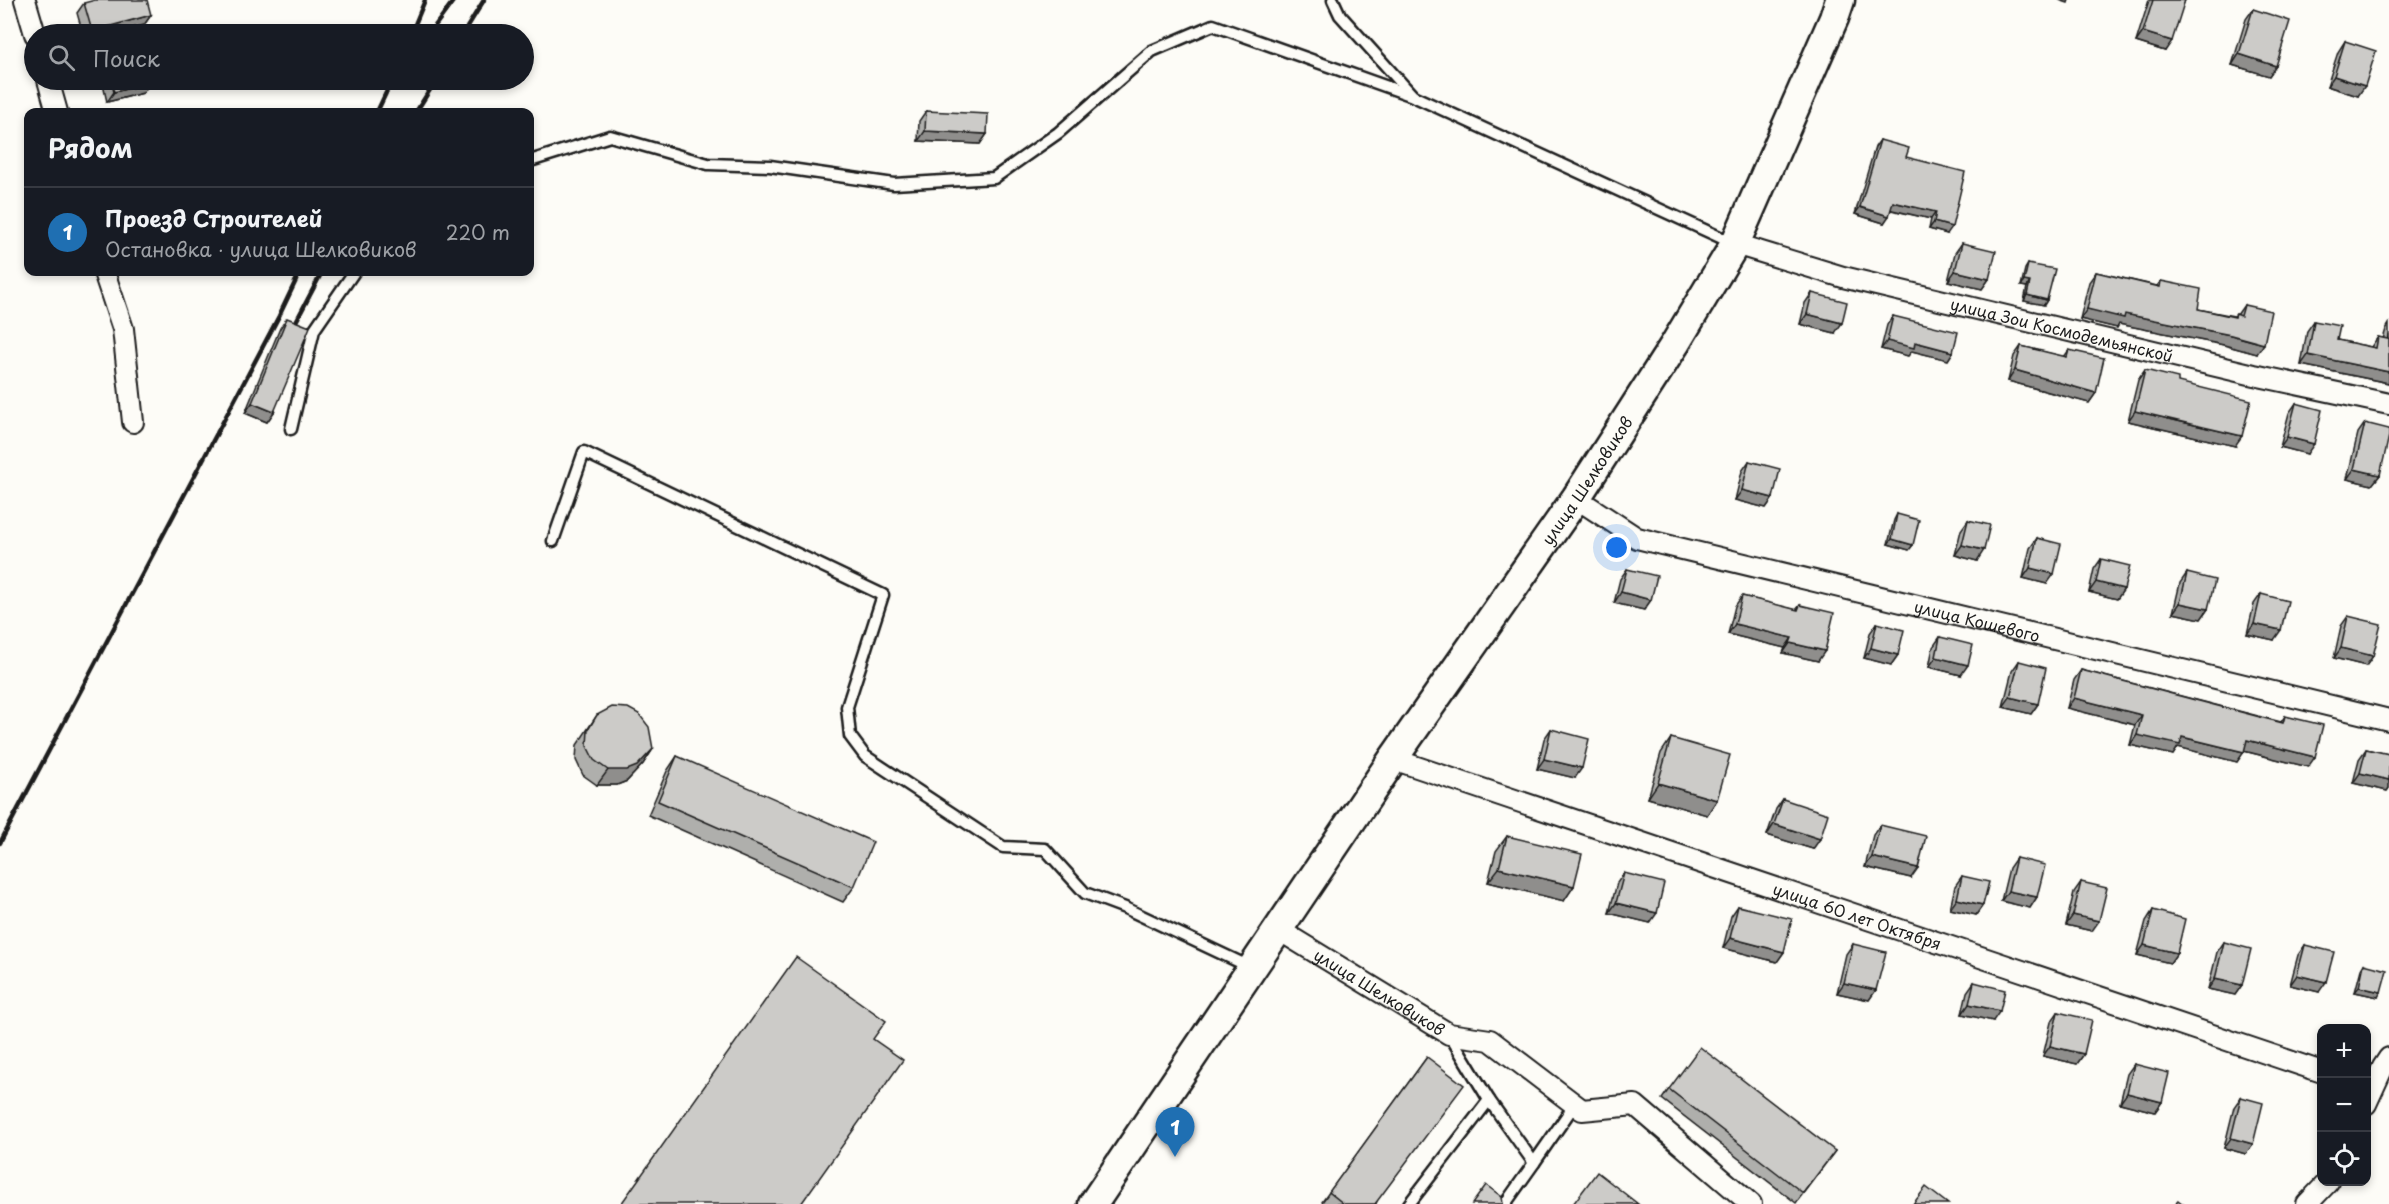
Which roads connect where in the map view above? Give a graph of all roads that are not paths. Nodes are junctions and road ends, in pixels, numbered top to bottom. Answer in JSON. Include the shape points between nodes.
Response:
{"nodes":[{"id":1,"x":25,"y":0,"type":"edge"},
{"id":2,"x":1333,"y":0,"type":"edge"},
{"id":3,"x":1839,"y":0,"type":"edge"},
{"id":4,"x":32,"y":24,"type":"edge"},
{"id":5,"x":51,"y":90,"type":"edge"},
{"id":6,"x":1413,"y":96,"type":"junction"},
{"id":7,"x":56,"y":108,"type":"edge"},
{"id":8,"x":534,"y":160,"type":"edge"},
{"id":9,"x":1735,"y":244,"type":"junction"},
{"id":10,"x":105,"y":276,"type":"edge"},
{"id":11,"x":351,"y":276,"type":"edge"},
{"id":12,"x":2389,"y":404,"type":"edge"},
{"id":13,"x":133,"y":422,"type":"dead end"},
{"id":14,"x":291,"y":429,"type":"dead end"},
{"id":15,"x":1575,"y":498,"type":"junction"},
{"id":16,"x":553,"y":541,"type":"dead end"},
{"id":17,"x":2389,"y":720,"type":"edge"},
{"id":18,"x":1393,"y":759,"type":"junction"},
{"id":19,"x":1279,"y":930,"type":"junction"},
{"id":20,"x":1254,"y":968,"type":"junction"},
{"id":21,"x":1449,"y":1034,"type":"junction"},
{"id":22,"x":2389,"y":1058,"type":"edge"},
{"id":23,"x":2317,"y":1070,"type":"edge"},
{"id":24,"x":2371,"y":1090,"type":"edge"},
{"id":25,"x":1489,"y":1100,"type":"junction"},
{"id":26,"x":1575,"y":1104,"type":"junction"},
{"id":27,"x":1534,"y":1163,"type":"junction"},
{"id":28,"x":2324,"y":1186,"type":"edge"},
{"id":29,"x":1093,"y":1204,"type":"edge"},
{"id":30,"x":1409,"y":1204,"type":"edge"},
{"id":31,"x":1505,"y":1204,"type":"edge"},
{"id":32,"x":1751,"y":1204,"type":"edge"},
{"id":33,"x":2307,"y":1204,"type":"edge"}],
"edges":[{"from":1,"to":4,"type":"street"},
{"from":2,"to":6,"type":"lane","via":[[1340,15]]},
{"from":3,"to":9,"type":"street","name":"улица Шелковиков"},
{"from":5,"to":7,"type":"street"},
{"from":6,"to":8,"type":"lane","via":[[1213,25],[1152,51],[1058,133],[994,178],[894,184],[770,166],[708,164],[610,136]]},
{"from":6,"to":9,"type":"lane"},
{"from":9,"to":12,"type":"street","name":"улица Зои Космодемьянской","via":[[1843,277]]},
{"from":9,"to":15,"type":"street","name":"улица Шелковиков"},
{"from":10,"to":13,"type":"street","via":[[123,329]]},
{"from":11,"to":14,"type":"lane","via":[[314,330]]},
{"from":15,"to":17,"type":"street","name":"улица Кошевого","via":[[1637,538]]},
{"from":15,"to":18,"type":"street","name":"улица Шелковиков"},
{"from":16,"to":20,"type":"lane","via":[[584,452],[883,595],[847,707],[849,736],[865,756],[1003,847],[1045,849],[1085,893]]},
{"from":18,"to":19,"type":"street","name":"улица Шелковиков"},
{"from":18,"to":23,"type":"street","name":"улица 60 лет Октября"},
{"from":19,"to":20,"type":"street","name":"улица Шелковиков"},
{"from":19,"to":21,"type":"street","name":"улица Шелковиков"},
{"from":20,"to":29,"type":"street","name":"улица Шелковиков"},
{"from":21,"to":25,"type":"lane"},
{"from":21,"to":26,"type":"street","name":"улица Шелковиков","via":[[1490,1040]]},
{"from":22,"to":24,"type":"street"},
{"from":25,"to":27,"type":"lane"},
{"from":25,"to":30,"type":"lane"},
{"from":26,"to":27,"type":"lane"},
{"from":26,"to":32,"type":"street","name":"улица Шелковиков","via":[[1582,1110],[1635,1105]]},
{"from":27,"to":31,"type":"lane"},
{"from":28,"to":33,"type":"street"}]}
